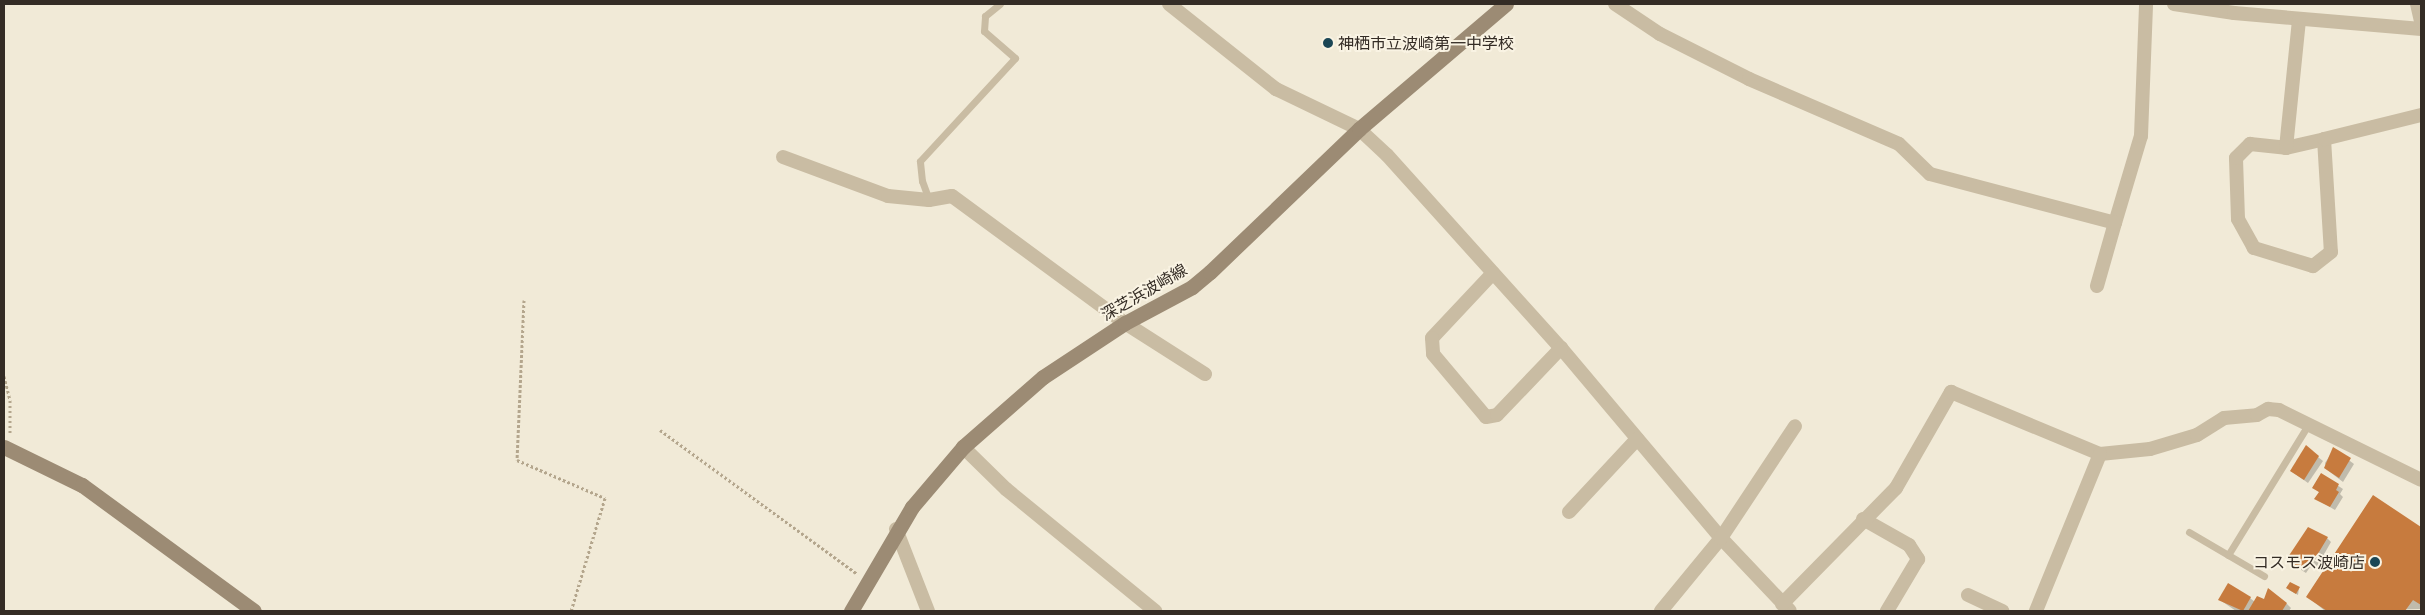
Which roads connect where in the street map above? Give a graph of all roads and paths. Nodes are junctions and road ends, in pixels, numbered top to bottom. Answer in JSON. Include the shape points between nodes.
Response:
{"nodes":[{"id":1,"x":1000,"y":4,"type":"edge"},
{"id":2,"x":1169,"y":4,"type":"edge"},
{"id":3,"x":1506,"y":4,"type":"edge"},
{"id":4,"x":1615,"y":4,"type":"edge"},
{"id":5,"x":2146,"y":4,"type":"edge"},
{"id":6,"x":2174,"y":4,"type":"edge"},
{"id":7,"x":2417,"y":4,"type":"edge"},
{"id":8,"x":2299,"y":20,"type":"junction"},
{"id":9,"x":2421,"y":22,"type":"edge"},
{"id":10,"x":2421,"y":29,"type":"edge"},
{"id":11,"x":2421,"y":115,"type":"edge"},
{"id":12,"x":1359,"y":129,"type":"junction"},
{"id":13,"x":2324,"y":139,"type":"junction"},
{"id":14,"x":2286,"y":148,"type":"junction"},
{"id":15,"x":783,"y":157,"type":"dead end"},
{"id":16,"x":929,"y":200,"type":"junction"},
{"id":17,"x":2115,"y":223,"type":"junction"},
{"id":18,"x":1493,"y":273,"type":"junction"},
{"id":19,"x":2097,"y":286,"type":"dead end"},
{"id":20,"x":524,"y":300,"type":"dead end"},
{"id":21,"x":1125,"y":323,"type":"junction"},
{"id":22,"x":1561,"y":348,"type":"junction"},
{"id":23,"x":1205,"y":374,"type":"dead end"},
{"id":24,"x":4,"y":376,"type":"edge"},
{"id":25,"x":2308,"y":425,"type":"junction"},
{"id":26,"x":1795,"y":426,"type":"dead end"},
{"id":27,"x":660,"y":430,"type":"dead end"},
{"id":28,"x":1637,"y":439,"type":"junction"},
{"id":29,"x":964,"y":447,"type":"junction"},
{"id":30,"x":7,"y":448,"type":"edge"},
{"id":31,"x":2100,"y":454,"type":"junction"},
{"id":32,"x":2421,"y":480,"type":"edge"},
{"id":33,"x":1569,"y":512,"type":"dead end"},
{"id":34,"x":1863,"y":518,"type":"junction"},
{"id":35,"x":896,"y":529,"type":"junction"},
{"id":36,"x":2189,"y":532,"type":"dead end"},
{"id":37,"x":1721,"y":538,"type":"junction"},
{"id":38,"x":2228,"y":555,"type":"junction"},
{"id":39,"x":2264,"y":576,"type":"dead end"},
{"id":40,"x":867,"y":581,"type":"junction"},
{"id":41,"x":1968,"y":595,"type":"dead end"},
{"id":42,"x":1786,"y":607,"type":"edge"},
{"id":43,"x":254,"y":611,"type":"edge"},
{"id":44,"x":571,"y":611,"type":"edge"},
{"id":45,"x":850,"y":611,"type":"edge"},
{"id":46,"x":928,"y":611,"type":"edge"},
{"id":47,"x":1155,"y":611,"type":"edge"},
{"id":48,"x":1661,"y":611,"type":"edge"},
{"id":49,"x":1887,"y":611,"type":"edge"},
{"id":50,"x":2002,"y":611,"type":"edge"},
{"id":51,"x":2036,"y":611,"type":"edge"}],
"edges":[{"from":1,"to":16,"type":"lane","via":[[984,16],[984,31],[1015,58],[920,161],[922,181]]},
{"from":2,"to":12,"type":"street","via":[[1276,89]]},
{"from":3,"to":12,"type":"main road","name":"深芝浜波崎線"},
{"from":4,"to":17,"type":"street","via":[[1660,34],[1749,79],[1899,144],[1930,174]]},
{"from":5,"to":17,"type":"street","via":[[2141,136]]},
{"from":6,"to":8,"type":"street"},
{"from":7,"to":9,"type":"street"},
{"from":8,"to":10,"type":"street"},
{"from":8,"to":14,"type":"street"},
{"from":11,"to":13,"type":"street"},
{"from":12,"to":18,"type":"street","via":[[1387,155]]},
{"from":12,"to":21,"type":"main road","name":"深芝浜波崎線","via":[[1210,272],[1192,286]]},
{"from":13,"to":14,"type":"street"},
{"from":13,"to":14,"type":"street","via":[[2331,252],[2313,266],[2254,248],[2238,219],[2236,158],[2250,144]]},
{"from":15,"to":16,"type":"street","via":[[888,196]]},
{"from":16,"to":21,"type":"street","via":[[952,196]]},
{"from":17,"to":19,"type":"street"},
{"from":18,"to":22,"type":"street"},
{"from":18,"to":22,"type":"street","via":[[1432,338],[1433,354],[1486,416],[1498,416]]},
{"from":20,"to":44,"type":"path","via":[[517,460],[605,498]]},
{"from":21,"to":23,"type":"street"},
{"from":21,"to":29,"type":"main road","name":"深芝浜波崎線","via":[[1043,378]]},
{"from":22,"to":28,"type":"street"},
{"from":24,"to":30,"type":"path","via":[[10,400]]},
{"from":25,"to":31,"type":"street","via":[[2279,410],[2268,409],[2257,415],[2224,418],[2197,435],[2150,449]]},
{"from":25,"to":32,"type":"street"},
{"from":25,"to":38,"type":"lane"},
{"from":26,"to":37,"type":"street"},
{"from":27,"to":40,"type":"path"},
{"from":28,"to":33,"type":"street"},
{"from":28,"to":37,"type":"street"},
{"from":29,"to":35,"type":"main road","name":"深芝浜波崎線","via":[[926,487]]},
{"from":29,"to":47,"type":"street","via":[[1006,489]]},
{"from":30,"to":43,"type":"main road","via":[[82,484]]},
{"from":31,"to":34,"type":"street","via":[[1951,392],[1896,488]]},
{"from":31,"to":51,"type":"street"},
{"from":34,"to":42,"type":"street"},
{"from":34,"to":49,"type":"street","via":[[1909,545],[1918,559]]},
{"from":35,"to":40,"type":"main road","name":"深芝浜波崎線"},
{"from":35,"to":46,"type":"street"},
{"from":36,"to":38,"type":"lane"},
{"from":37,"to":42,"type":"street"},
{"from":37,"to":48,"type":"street"},
{"from":38,"to":39,"type":"lane"},
{"from":40,"to":45,"type":"main road","name":"深芝浜波崎線"},
{"from":41,"to":50,"type":"street"}]}
